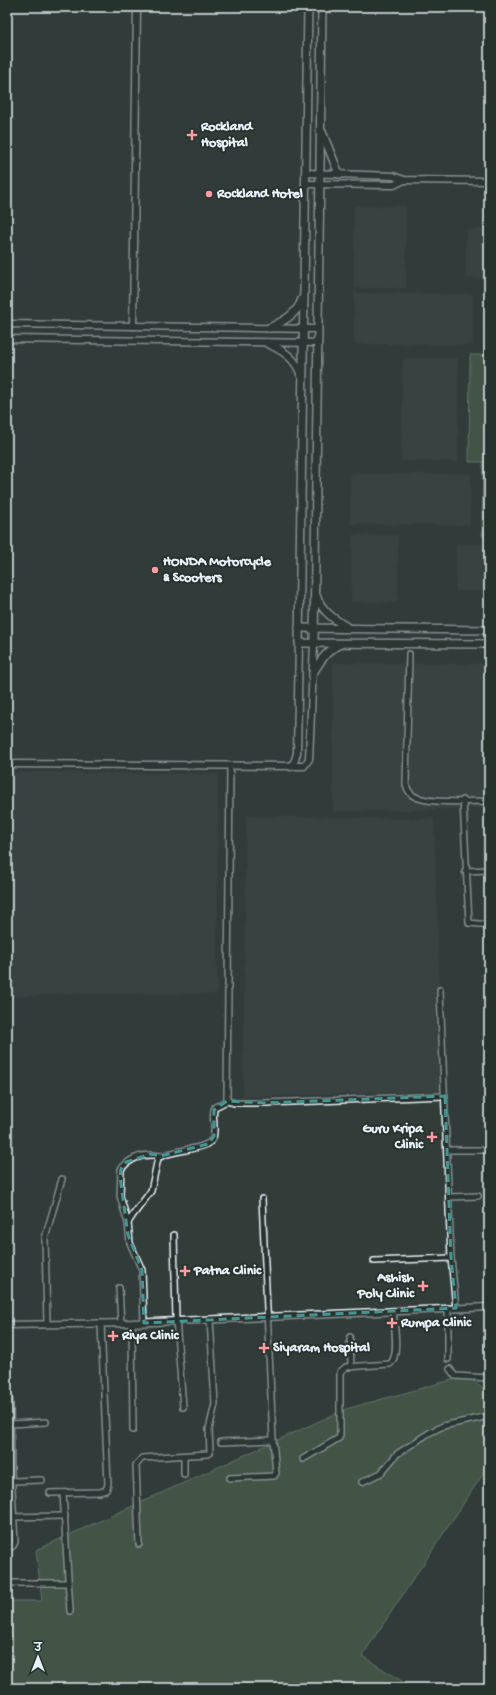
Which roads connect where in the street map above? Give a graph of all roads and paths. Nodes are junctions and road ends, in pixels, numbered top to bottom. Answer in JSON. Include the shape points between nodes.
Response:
{"nodes":[{"id":1,"x":137,"y":7,"type":"edge"},
{"id":2,"x":308,"y":7,"type":"edge"},
{"id":3,"x":322,"y":7,"type":"edge"},
{"id":4,"x":320,"y":126,"type":"junction"},
{"id":5,"x":305,"y":173,"type":"junction"},
{"id":6,"x":319,"y":173,"type":"junction"},
{"id":7,"x":339,"y":174,"type":"junction"},
{"id":8,"x":404,"y":180,"type":"junction"},
{"id":9,"x":489,"y":181,"type":"edge"},
{"id":10,"x":305,"y":184,"type":"junction"},
{"id":11,"x":319,"y":184,"type":"junction"},
{"id":12,"x":304,"y":293,"type":"junction"},
{"id":13,"x":7,"y":324,"type":"edge"},
{"id":14,"x":133,"y":326,"type":"junction"},
{"id":15,"x":269,"y":328,"type":"junction"},
{"id":16,"x":303,"y":329,"type":"junction"},
{"id":17,"x":318,"y":329,"type":"junction"},
{"id":18,"x":7,"y":339,"type":"edge"},
{"id":19,"x":267,"y":343,"type":"junction"},
{"id":20,"x":303,"y":343,"type":"junction"},
{"id":21,"x":318,"y":343,"type":"junction"},
{"id":22,"x":303,"y":379,"type":"junction"},
{"id":23,"x":314,"y":591,"type":"junction"},
{"id":24,"x":299,"y":628,"type":"junction"},
{"id":25,"x":314,"y":628,"type":"junction"},
{"id":26,"x":348,"y":628,"type":"junction"},
{"id":27,"x":403,"y":629,"type":"junction"},
{"id":28,"x":489,"y":630,"type":"edge"},
{"id":29,"x":300,"y":643,"type":"junction"},
{"id":30,"x":314,"y":643,"type":"junction"},
{"id":31,"x":345,"y":643,"type":"junction"},
{"id":32,"x":404,"y":643,"type":"junction"},
{"id":33,"x":489,"y":644,"type":"edge"},
{"id":34,"x":408,"y":654,"type":"dead end"},
{"id":35,"x":313,"y":673,"type":"junction"},
{"id":36,"x":7,"y":764,"type":"edge"},
{"id":37,"x":230,"y":766,"type":"junction"},
{"id":38,"x":290,"y":767,"type":"junction"},
{"id":39,"x":463,"y":800,"type":"junction"},
{"id":40,"x":489,"y":801,"type":"edge"},
{"id":41,"x":489,"y":870,"type":"edge"},
{"id":42,"x":465,"y":871,"type":"junction"},
{"id":43,"x":489,"y":925,"type":"edge"},
{"id":44,"x":440,"y":990,"type":"dead end"},
{"id":45,"x":445,"y":1096,"type":"junction"},
{"id":46,"x":227,"y":1101,"type":"junction"},
{"id":47,"x":447,"y":1150,"type":"junction"},
{"id":48,"x":489,"y":1150,"type":"edge"},
{"id":49,"x":161,"y":1156,"type":"junction"},
{"id":50,"x":62,"y":1180,"type":"dead end"},
{"id":51,"x":478,"y":1196,"type":"dead end"},
{"id":52,"x":449,"y":1197,"type":"junction"},
{"id":53,"x":262,"y":1200,"type":"dead end"},
{"id":54,"x":128,"y":1223,"type":"junction"},
{"id":55,"x":174,"y":1235,"type":"dead end"},
{"id":56,"x":451,"y":1258,"type":"junction"},
{"id":57,"x":374,"y":1261,"type":"dead end"},
{"id":58,"x":120,"y":1288,"type":"dead end"},
{"id":59,"x":489,"y":1307,"type":"edge"},
{"id":60,"x":448,"y":1308,"type":"junction"},
{"id":61,"x":456,"y":1308,"type":"junction"},
{"id":62,"x":393,"y":1311,"type":"junction"},
{"id":63,"x":267,"y":1317,"type":"junction"},
{"id":64,"x":210,"y":1319,"type":"junction"},
{"id":65,"x":176,"y":1320,"type":"junction"},
{"id":66,"x":121,"y":1323,"type":"junction"},
{"id":67,"x":132,"y":1323,"type":"junction"},
{"id":68,"x":144,"y":1323,"type":"junction"},
{"id":69,"x":47,"y":1324,"type":"junction"},
{"id":70,"x":101,"y":1324,"type":"junction"},
{"id":71,"x":7,"y":1325,"type":"edge"},
{"id":72,"x":350,"y":1337,"type":"dead end"},
{"id":73,"x":448,"y":1359,"type":"dead end"},
{"id":74,"x":351,"y":1367,"type":"junction"},
{"id":75,"x":450,"y":1369,"type":"dead end"},
{"id":76,"x":489,"y":1378,"type":"edge"},
{"id":77,"x":7,"y":1389,"type":"edge"},
{"id":78,"x":183,"y":1407,"type":"dead end"},
{"id":79,"x":489,"y":1416,"type":"edge"},
{"id":80,"x":46,"y":1422,"type":"dead end"},
{"id":81,"x":11,"y":1424,"type":"junction"},
{"id":82,"x":133,"y":1430,"type":"dead end"},
{"id":83,"x":273,"y":1440,"type":"junction"},
{"id":84,"x":221,"y":1442,"type":"dead end"},
{"id":85,"x":9,"y":1454,"type":"edge"},
{"id":86,"x":184,"y":1456,"type":"junction"},
{"id":87,"x":303,"y":1459,"type":"dead end"},
{"id":88,"x":184,"y":1474,"type":"dead end"},
{"id":89,"x":230,"y":1478,"type":"dead end"},
{"id":90,"x":42,"y":1480,"type":"dead end"},
{"id":91,"x":12,"y":1481,"type":"junction"},
{"id":92,"x":362,"y":1482,"type":"dead end"},
{"id":93,"x":50,"y":1493,"type":"dead end"},
{"id":94,"x":63,"y":1493,"type":"junction"},
{"id":95,"x":65,"y":1516,"type":"junction"},
{"id":96,"x":7,"y":1517,"type":"edge"},
{"id":97,"x":14,"y":1517,"type":"junction"},
{"id":98,"x":138,"y":1544,"type":"dead end"},
{"id":99,"x":7,"y":1548,"type":"edge"},
{"id":100,"x":7,"y":1583,"type":"edge"},
{"id":101,"x":68,"y":1583,"type":"junction"},
{"id":102,"x":70,"y":1611,"type":"dead end"}],
"edges":[{"from":1,"to":14,"type":"street"},
{"from":2,"to":5,"type":"main road"},
{"from":3,"to":4,"type":"main road"},
{"from":4,"to":6,"type":"main road"},
{"from":4,"to":7,"type":"main road"},
{"from":5,"to":6,"type":"street"},
{"from":5,"to":10,"type":"main road"},
{"from":6,"to":7,"type":"street"},
{"from":6,"to":11,"type":"main road"},
{"from":7,"to":8,"type":"street","via":[[393,176]]},
{"from":8,"to":9,"type":"street"},
{"from":8,"to":11,"type":"street","via":[[394,184]]},
{"from":10,"to":11,"type":"street"},
{"from":10,"to":12,"type":"main road"},
{"from":11,"to":17,"type":"main road"},
{"from":12,"to":15,"type":"main road","via":[[296,310]]},
{"from":12,"to":16,"type":"main road"},
{"from":13,"to":14,"type":"street"},
{"from":14,"to":15,"type":"street"},
{"from":15,"to":16,"type":"street"},
{"from":16,"to":17,"type":"street"},
{"from":16,"to":20,"type":"main road"},
{"from":17,"to":21,"type":"main road"},
{"from":18,"to":19,"type":"street"},
{"from":19,"to":20,"type":"street"},
{"from":19,"to":22,"type":"main road","via":[[291,358]]},
{"from":20,"to":21,"type":"street"},
{"from":20,"to":22,"type":"main road"},
{"from":21,"to":23,"type":"main road"},
{"from":22,"to":24,"type":"main road"},
{"from":23,"to":25,"type":"main road"},
{"from":23,"to":26,"type":"main road","via":[[318,602],[335,621]]},
{"from":24,"to":25,"type":"main road"},
{"from":24,"to":29,"type":"main road"},
{"from":25,"to":26,"type":"main road"},
{"from":25,"to":30,"type":"main road"},
{"from":26,"to":27,"type":"main road"},
{"from":27,"to":28,"type":"main road"},
{"from":27,"to":32,"type":"main road"},
{"from":29,"to":30,"type":"main road"},
{"from":29,"to":38,"type":"street","via":[[297,753]]},
{"from":30,"to":31,"type":"main road"},
{"from":30,"to":35,"type":"street"},
{"from":31,"to":32,"type":"main road"},
{"from":31,"to":35,"type":"main road","via":[[336,646],[326,655]]},
{"from":32,"to":33,"type":"main road"},
{"from":34,"to":39,"type":"street","via":[[406,785],[410,793],[420,798]]},
{"from":35,"to":38,"type":"street","via":[[310,759],[304,766]]},
{"from":36,"to":37,"type":"street"},
{"from":37,"to":38,"type":"street"},
{"from":37,"to":46,"type":"street"},
{"from":39,"to":40,"type":"street"},
{"from":39,"to":42,"type":"street"},
{"from":41,"to":42,"type":"street"},
{"from":42,"to":43,"type":"street","via":[[469,923]]},
{"from":44,"to":45,"type":"street"},
{"from":45,"to":46,"type":"street","via":[[274,1103]]},
{"from":45,"to":47,"type":"street"},
{"from":46,"to":49,"type":"street","via":[[215,1107],[214,1136],[208,1144]]},
{"from":47,"to":48,"type":"street"},
{"from":47,"to":52,"type":"street"},
{"from":49,"to":54,"type":"street","via":[[157,1162],[151,1191]]},
{"from":49,"to":54,"type":"street","via":[[140,1155],[120,1168],[122,1204]]},
{"from":50,"to":69,"type":"street","via":[[45,1238]]},
{"from":51,"to":52,"type":"street"},
{"from":52,"to":56,"type":"street"},
{"from":53,"to":63,"type":"street"},
{"from":54,"to":68,"type":"street","via":[[130,1243],[142,1270]]},
{"from":55,"to":65,"type":"street"},
{"from":56,"to":57,"type":"street"},
{"from":56,"to":61,"type":"street"},
{"from":58,"to":66,"type":"street"},
{"from":59,"to":61,"type":"street"},
{"from":60,"to":61,"type":"street"},
{"from":60,"to":62,"type":"street"},
{"from":60,"to":73,"type":"street"},
{"from":62,"to":63,"type":"street"},
{"from":62,"to":74,"type":"street","via":[[396,1352],[393,1362]]},
{"from":63,"to":64,"type":"street"},
{"from":63,"to":83,"type":"street"},
{"from":64,"to":65,"type":"street"},
{"from":64,"to":86,"type":"street","via":[[216,1404],[209,1428],[211,1450],[209,1454]]},
{"from":65,"to":68,"type":"street"},
{"from":65,"to":78,"type":"street"},
{"from":66,"to":67,"type":"street"},
{"from":66,"to":70,"type":"street"},
{"from":67,"to":68,"type":"street"},
{"from":67,"to":82,"type":"street"},
{"from":69,"to":70,"type":"street"},
{"from":69,"to":71,"type":"street"},
{"from":70,"to":94,"type":"street","via":[[108,1484],[106,1490],[100,1492]]},
{"from":72,"to":74,"type":"street"},
{"from":74,"to":87,"type":"street","via":[[346,1367],[340,1372],[339,1438]]},
{"from":75,"to":76,"type":"street","via":[[455,1376]]},
{"from":77,"to":81,"type":"street","via":[[10,1394]]},
{"from":79,"to":92,"type":"street","via":[[442,1426],[397,1454],[381,1473]]},
{"from":80,"to":81,"type":"street"},
{"from":81,"to":85,"type":"street"},
{"from":83,"to":84,"type":"street"},
{"from":83,"to":89,"type":"street","via":[[276,1475]]},
{"from":85,"to":91,"type":"street"},
{"from":86,"to":88,"type":"street"},
{"from":86,"to":98,"type":"street","via":[[142,1458],[137,1461]]},
{"from":90,"to":91,"type":"street"},
{"from":91,"to":97,"type":"street"},
{"from":93,"to":94,"type":"street"},
{"from":94,"to":95,"type":"street"},
{"from":95,"to":97,"type":"street"},
{"from":95,"to":101,"type":"street"},
{"from":96,"to":97,"type":"street"},
{"from":97,"to":99,"type":"street","via":[[15,1542]]},
{"from":100,"to":101,"type":"street"},
{"from":101,"to":102,"type":"street"}]}
